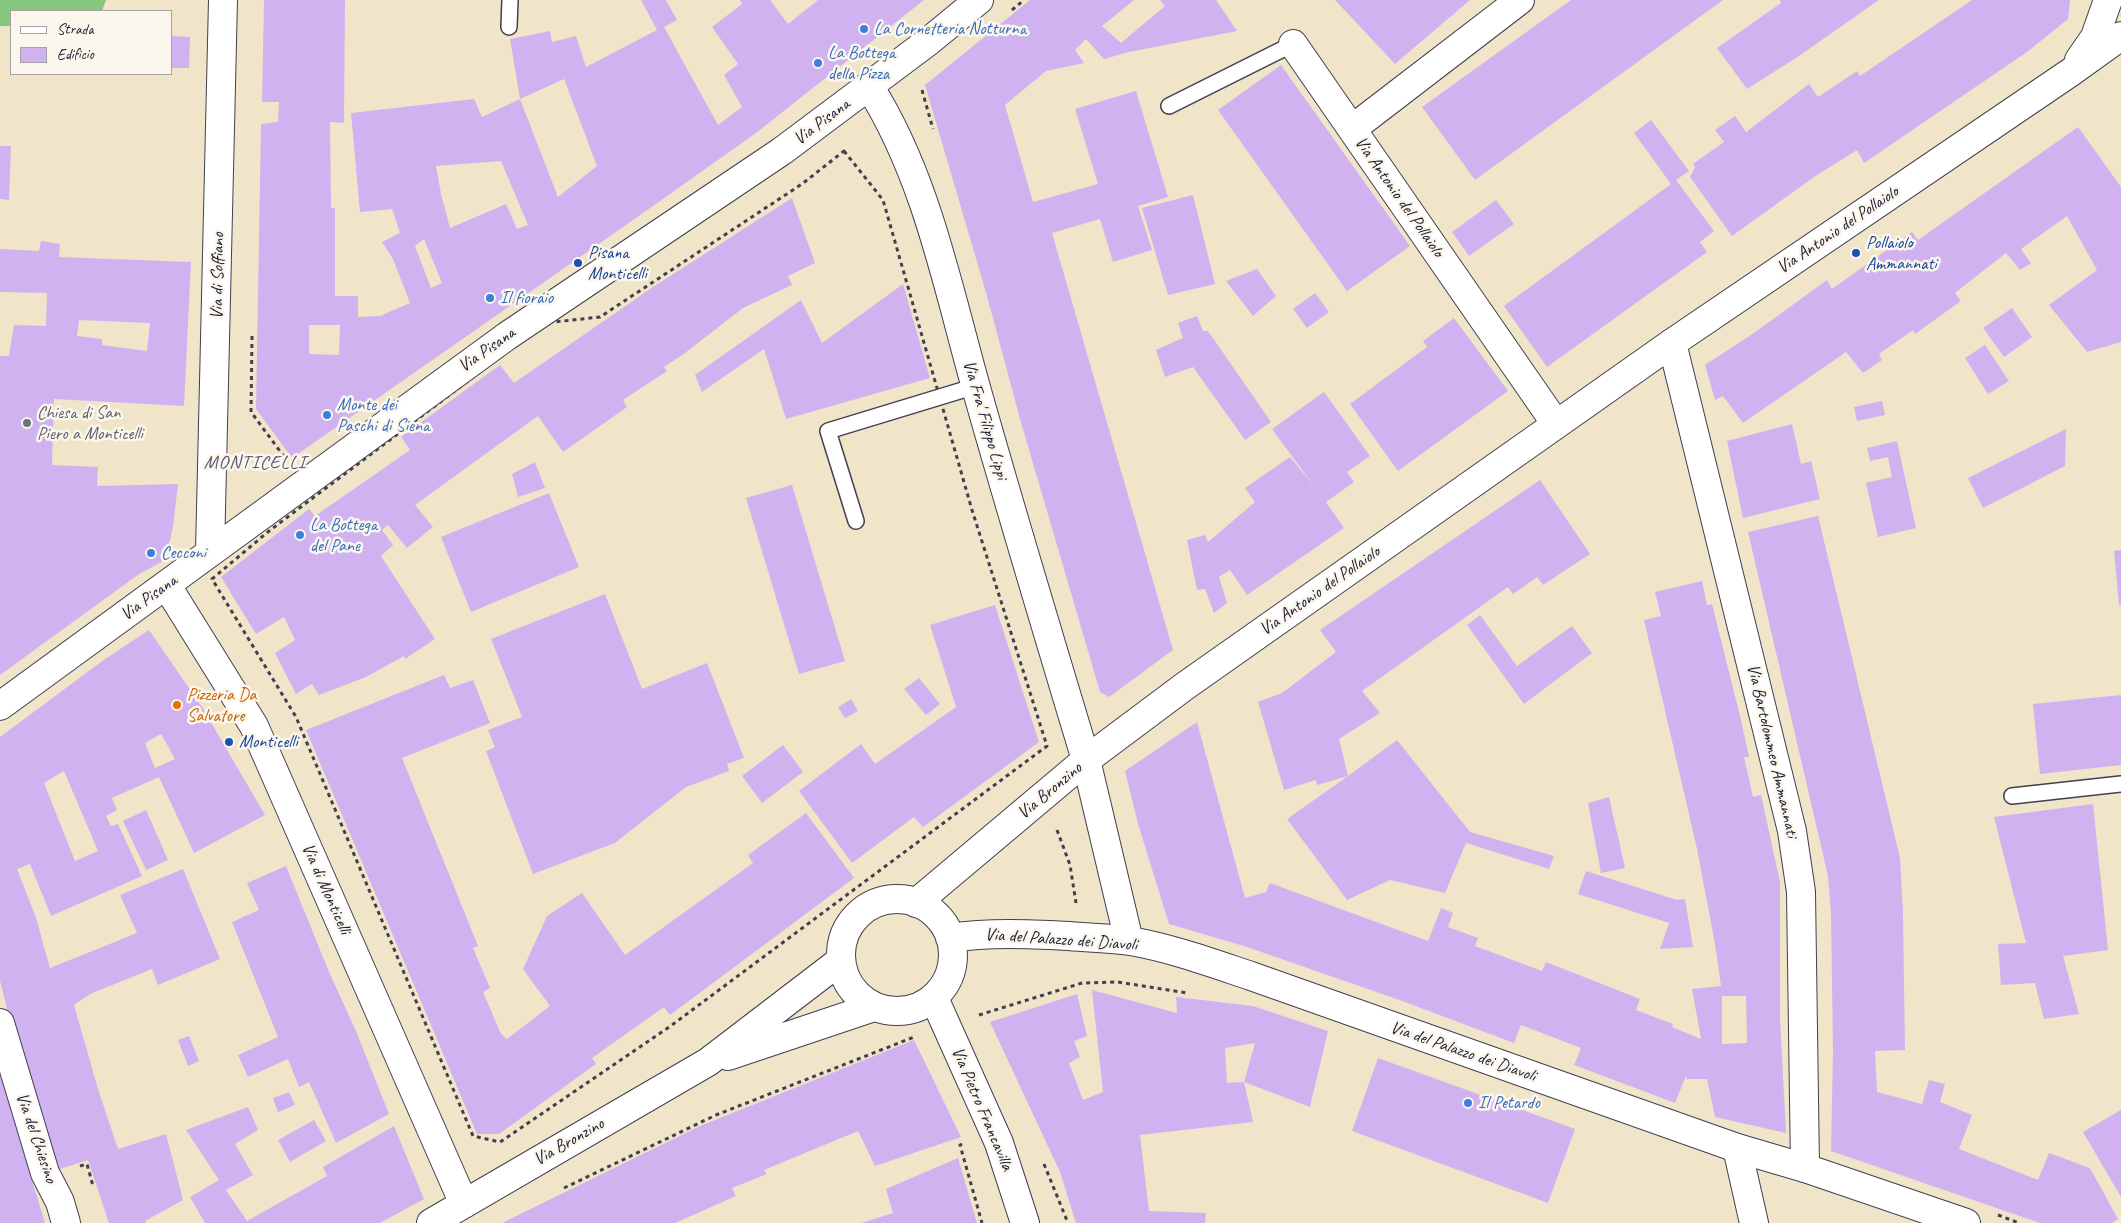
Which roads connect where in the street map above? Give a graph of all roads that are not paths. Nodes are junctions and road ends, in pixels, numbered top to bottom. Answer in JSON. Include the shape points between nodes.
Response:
{"nodes":[{"id":1,"x":223,"y":0,"type":"edge"},
{"id":2,"x":510,"y":0,"type":"edge"},
{"id":3,"x":979,"y":0,"type":"edge"},
{"id":4,"x":1520,"y":0,"type":"edge"},
{"id":5,"x":2108,"y":0,"type":"edge"},
{"id":6,"x":509,"y":27,"type":"dead end"},
{"id":7,"x":2121,"y":36,"type":"edge"},
{"id":8,"x":1293,"y":44,"type":"joint"},
{"id":9,"x":2072,"y":72,"type":"junction"},
{"id":10,"x":869,"y":86,"type":"junction"},
{"id":11,"x":1169,"y":106,"type":"dead end"},
{"id":12,"x":1352,"y":130,"type":"junction"},
{"id":13,"x":1672,"y":343,"type":"junction"},
{"id":14,"x":976,"y":386,"type":"junction"},
{"id":15,"x":1556,"y":424,"type":"junction"},
{"id":16,"x":856,"y":521,"type":"dead end"},
{"id":17,"x":210,"y":552,"type":"junction"},
{"id":18,"x":167,"y":586,"type":"junction"},
{"id":19,"x":0,"y":706,"type":"edge"},
{"id":20,"x":1086,"y":760,"type":"junction"},
{"id":21,"x":2121,"y":784,"type":"edge"},
{"id":22,"x":2012,"y":796,"type":"dead end"},
{"id":23,"x":916,"y":903,"type":"junction"},
{"id":24,"x":950,"y":938,"type":"junction"},
{"id":25,"x":1130,"y":941,"type":"junction"},
{"id":26,"x":840,"y":961,"type":"junction"},
{"id":27,"x":934,"y":998,"type":"junction"},
{"id":28,"x":874,"y":1007,"type":"junction"},
{"id":29,"x":0,"y":1023,"type":"edge"},
{"id":30,"x":708,"y":1062,"type":"junction"},
{"id":31,"x":1737,"y":1148,"type":"junction"},
{"id":32,"x":1805,"y":1168,"type":"junction"},
{"id":33,"x":464,"y":1204,"type":"junction"},
{"id":34,"x":66,"y":1223,"type":"edge"},
{"id":35,"x":431,"y":1223,"type":"edge"},
{"id":36,"x":1025,"y":1223,"type":"edge"},
{"id":37,"x":1754,"y":1223,"type":"edge"},
{"id":38,"x":1966,"y":1223,"type":"edge"}],
"edges":[{"from":1,"to":17,"type":"street","name":"Via di Soffiano"},
{"from":2,"to":6,"type":"lane"},
{"from":3,"to":10,"type":"street","name":"Via Pisana"},
{"from":4,"to":12,"type":"street"},
{"from":5,"to":9,"type":"street","via":[[2095,37]]},
{"from":7,"to":9,"type":"street","name":"Via Antonio del Pollaiolo"},
{"from":8,"to":11,"type":"lane"},
{"from":8,"to":12,"type":"street","name":"Via Antonio del Pollaiolo"},
{"from":9,"to":13,"type":"street","name":"Via Antonio del Pollaiolo"},
{"from":10,"to":14,"type":"street","name":"Via Fra' Filippo Lippi","via":[[908,162],[929,221]]},
{"from":10,"to":17,"type":"street","name":"Via Pisana","via":[[782,152],[492,346]]},
{"from":12,"to":15,"type":"street","name":"Via Antonio del Pollaiolo"},
{"from":13,"to":15,"type":"street","name":"Via Antonio del Pollaiolo"},
{"from":13,"to":32,"type":"street","name":"Via Bartolommeo Ammannati","via":[[1792,831],[1801,892]]},
{"from":14,"to":16,"type":"lane","via":[[828,431]]},
{"from":14,"to":20,"type":"street","name":"Via Fra' Filippo Lippi"},
{"from":15,"to":20,"type":"street","name":"Via Antonio del Pollaiolo","via":[[1185,686]]},
{"from":17,"to":18,"type":"street","name":"Via Pisana"},
{"from":18,"to":19,"type":"street","name":"Via Pisana"},
{"from":18,"to":33,"type":"street","name":"Via di Monticelli","via":[[254,726]]},
{"from":20,"to":23,"type":"street","name":"Via Bronzino"},
{"from":20,"to":25,"type":"street","name":"Via Bronzino"},
{"from":21,"to":22,"type":"lane"},
{"from":23,"to":24,"type":"street","via":[[932,911]]},
{"from":23,"to":26,"type":"street","via":[[886,900],[858,915],[847,930]]},
{"from":24,"to":25,"type":"street","name":"Via del Palazzo dei Diavoli","via":[[973,934],[1028,934]]},
{"from":24,"to":27,"type":"street","via":[[951,970]]},
{"from":25,"to":31,"type":"street","name":"Via del Palazzo dei Diavoli","via":[[1251,976]]},
{"from":26,"to":28,"type":"street","name":"Via Bronzino","via":[[848,983],[860,998]]},
{"from":26,"to":30,"type":"street","name":"Via Bronzino"},
{"from":27,"to":28,"type":"street","name":"Via Bronzino","via":[[905,1011]]},
{"from":27,"to":36,"type":"street","name":"Via Pietro Francavilla","via":[[999,1143]]},
{"from":28,"to":30,"type":"street","name":"Via Bronzino"},
{"from":29,"to":34,"type":"street","name":"Via del Chiesino","via":[[45,1174],[60,1202]]},
{"from":30,"to":33,"type":"street","name":"Via Bronzino"},
{"from":31,"to":32,"type":"street","name":"Via del Palazzo dei Diavoli"},
{"from":31,"to":37,"type":"street"},
{"from":32,"to":38,"type":"street","name":"Via del Palazzo dei Diavoli"},
{"from":33,"to":35,"type":"street","name":"Via Bronzino"}]}
